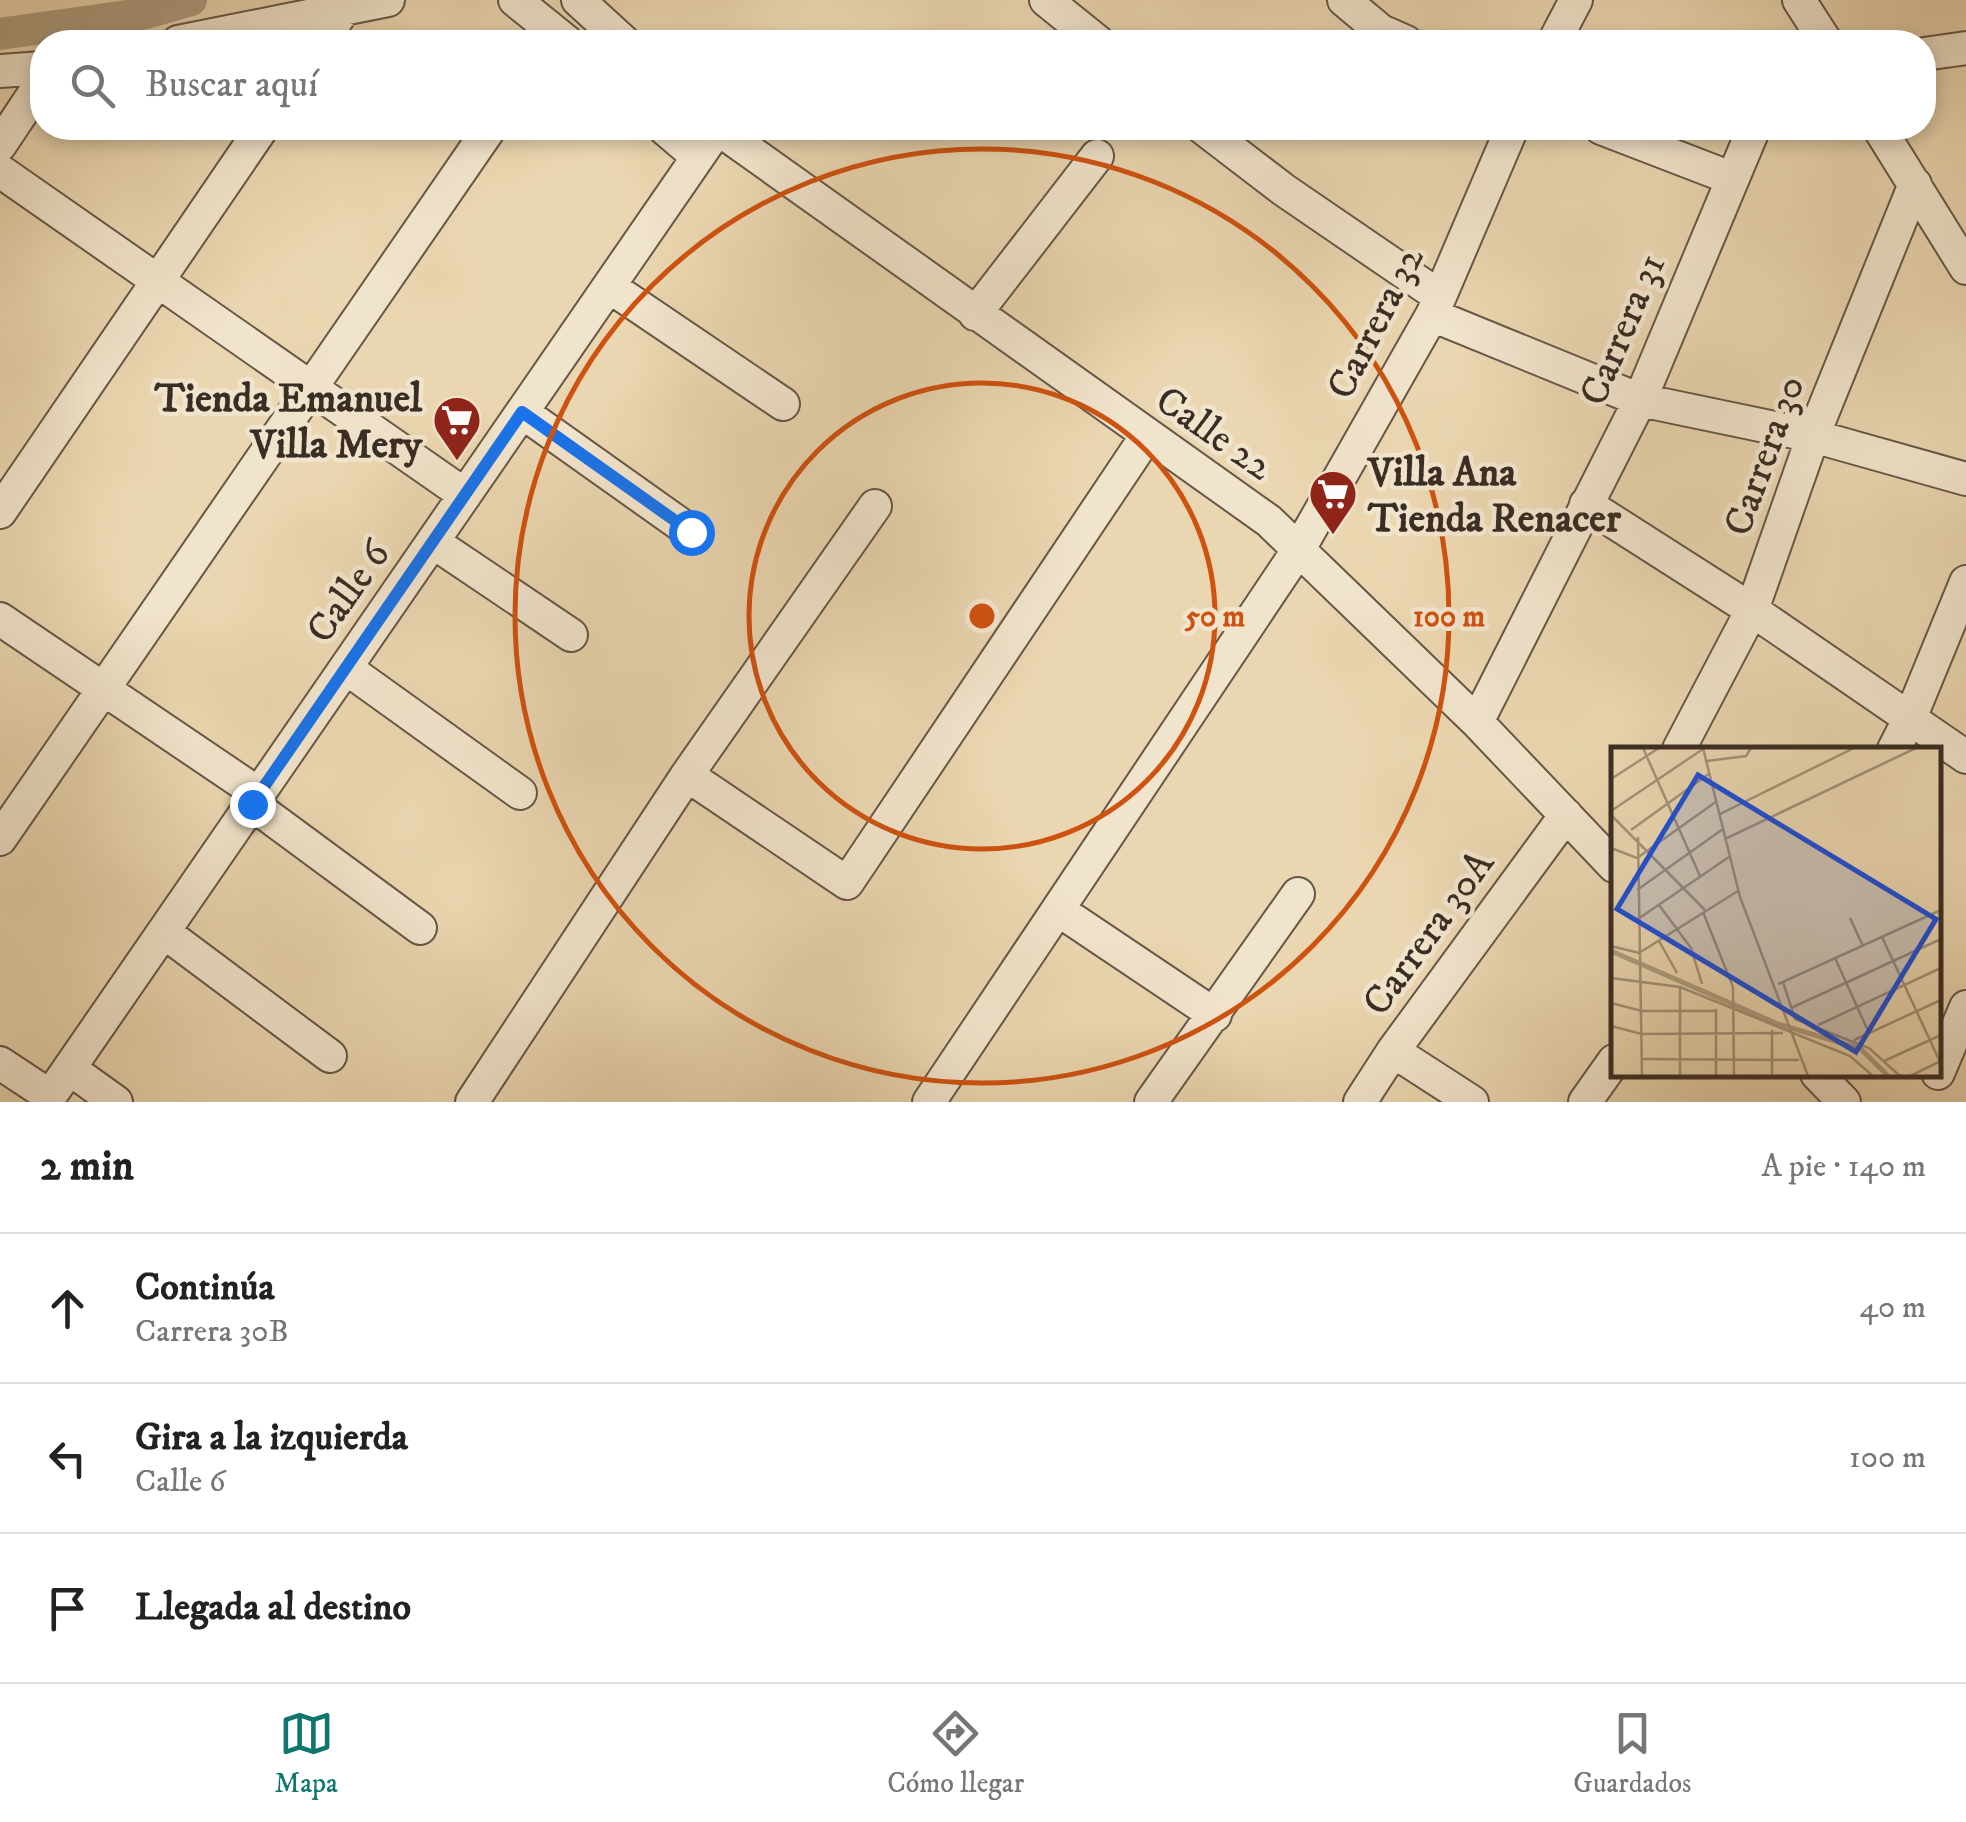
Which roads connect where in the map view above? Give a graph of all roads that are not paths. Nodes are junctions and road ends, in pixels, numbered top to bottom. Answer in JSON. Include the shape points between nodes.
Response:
{"nodes":[{"id":1,"x":388,"y":0,"type":"edge"},
{"id":2,"x":514,"y":0,"type":"edge"},
{"id":3,"x":578,"y":0,"type":"edge"},
{"id":4,"x":1046,"y":0,"type":"edge"},
{"id":5,"x":1344,"y":0,"type":"edge"},
{"id":6,"x":1576,"y":0,"type":"edge"},
{"id":7,"x":1803,"y":6,"type":"edge"},
{"id":8,"x":344,"y":10,"type":"junction"},
{"id":9,"x":240,"y":30,"type":"edge"},
{"id":10,"x":330,"y":30,"type":"edge"},
{"id":11,"x":546,"y":30,"type":"edge"},
{"id":12,"x":611,"y":30,"type":"edge"},
{"id":13,"x":1083,"y":30,"type":"edge"},
{"id":14,"x":1380,"y":30,"type":"edge"},
{"id":15,"x":1560,"y":30,"type":"edge"},
{"id":16,"x":1818,"y":30,"type":"edge"},
{"id":17,"x":1966,"y":48,"type":"edge"},
{"id":18,"x":1936,"y":52,"type":"edge"},
{"id":19,"x":30,"y":69,"type":"edge"},
{"id":20,"x":0,"y":71,"type":"edge"},
{"id":21,"x":30,"y":100,"type":"edge"},
{"id":22,"x":254,"y":140,"type":"edge"},
{"id":23,"x":482,"y":140,"type":"edge"},
{"id":24,"x":679,"y":140,"type":"edge"},
{"id":25,"x":709,"y":140,"type":"edge"},
{"id":26,"x":735,"y":140,"type":"edge"},
{"id":27,"x":1218,"y":140,"type":"edge"},
{"id":28,"x":1507,"y":140,"type":"edge"},
{"id":29,"x":1633,"y":140,"type":"edge"},
{"id":30,"x":1748,"y":140,"type":"edge"},
{"id":31,"x":1887,"y":140,"type":"edge"},
{"id":32,"x":0,"y":145,"type":"edge"},
{"id":33,"x":698,"y":156,"type":"junction"},
{"id":34,"x":1097,"y":156,"type":"dead end"},
{"id":35,"x":0,"y":171,"type":"edge"},
{"id":36,"x":1731,"y":178,"type":"junction"},
{"id":37,"x":1915,"y":184,"type":"junction"},
{"id":38,"x":1952,"y":220,"type":"edge"},
{"id":39,"x":1966,"y":268,"type":"edge"},
{"id":40,"x":156,"y":280,"type":"junction"},
{"id":41,"x":610,"y":287,"type":"junction"},
{"id":42,"x":1435,"y":305,"type":"junction"},
{"id":43,"x":975,"y":314,"type":"junction"},
{"id":44,"x":312,"y":388,"type":"junction"},
{"id":45,"x":1640,"y":400,"type":"junction"},
{"id":46,"x":782,"y":404,"type":"dead end"},
{"id":47,"x":522,"y":412,"type":"junction"},
{"id":48,"x":1146,"y":436,"type":"junction"},
{"id":49,"x":1813,"y":436,"type":"junction"},
{"id":50,"x":1966,"y":479,"type":"edge"},
{"id":51,"x":465,"y":494,"type":"junction"},
{"id":52,"x":1586,"y":504,"type":"junction"},
{"id":53,"x":875,"y":506,"type":"dead end"},
{"id":54,"x":0,"y":512,"type":"edge"},
{"id":55,"x":691,"y":532,"type":"dead end"},
{"id":56,"x":432,"y":542,"type":"junction"},
{"id":57,"x":1300,"y":549,"type":"junction"},
{"id":58,"x":1966,"y":582,"type":"edge"},
{"id":59,"x":1752,"y":610,"type":"junction"},
{"id":60,"x":0,"y":619,"type":"edge"},
{"id":61,"x":571,"y":635,"type":"dead end"},
{"id":62,"x":346,"y":668,"type":"junction"},
{"id":63,"x":102,"y":688,"type":"junction"},
{"id":64,"x":1911,"y":716,"type":"junction"},
{"id":65,"x":1477,"y":722,"type":"junction"},
{"id":66,"x":1681,"y":747,"type":"edge"},
{"id":67,"x":1896,"y":747,"type":"edge"},
{"id":68,"x":1966,"y":756,"type":"edge"},
{"id":69,"x":687,"y":775,"type":"junction"},
{"id":70,"x":520,"y":793,"type":"dead end"},
{"id":71,"x":255,"y":799,"type":"junction"},
{"id":72,"x":1566,"y":815,"type":"junction"},
{"id":73,"x":0,"y":838,"type":"edge"},
{"id":74,"x":1611,"y":863,"type":"edge"},
{"id":75,"x":1298,"y":894,"type":"dead end"},
{"id":76,"x":1060,"y":910,"type":"junction"},
{"id":77,"x":420,"y":928,"type":"dead end"},
{"id":78,"x":164,"y":932,"type":"junction"},
{"id":79,"x":1966,"y":1007,"type":"edge"},
{"id":80,"x":1215,"y":1015,"type":"junction"},
{"id":81,"x":1393,"y":1051,"type":"junction"},
{"id":82,"x":330,"y":1056,"type":"dead end"},
{"id":83,"x":0,"y":1063,"type":"edge"},
{"id":84,"x":1611,"y":1065,"type":"edge"},
{"id":85,"x":1941,"y":1067,"type":"edge"},
{"id":86,"x":70,"y":1069,"type":"junction"},
{"id":87,"x":1819,"y":1077,"type":"edge"},
{"id":88,"x":1937,"y":1077,"type":"edge"},
{"id":89,"x":48,"y":1099,"type":"edge"},
{"id":90,"x":116,"y":1102,"type":"edge"},
{"id":91,"x":472,"y":1102,"type":"edge"},
{"id":92,"x":930,"y":1102,"type":"edge"},
{"id":93,"x":1151,"y":1102,"type":"edge"},
{"id":94,"x":1360,"y":1102,"type":"edge"},
{"id":95,"x":1472,"y":1102,"type":"edge"},
{"id":96,"x":1586,"y":1102,"type":"edge"},
{"id":97,"x":1844,"y":1102,"type":"edge"},
{"id":98,"x":1926,"y":1102,"type":"edge"}],
"edges":[{"from":1,"to":8,"type":"street"},
{"from":2,"to":11,"type":"street"},
{"from":3,"to":12,"type":"street"},
{"from":4,"to":13,"type":"street"},
{"from":5,"to":14,"type":"street"},
{"from":6,"to":15,"type":"street"},
{"from":7,"to":16,"type":"street"},
{"from":8,"to":9,"type":"street"},
{"from":8,"to":10,"type":"street"},
{"from":17,"to":18,"type":"street"},
{"from":19,"to":20,"type":"street"},
{"from":21,"to":32,"type":"street"},
{"from":22,"to":40,"type":"street"},
{"from":23,"to":44,"type":"street"},
{"from":24,"to":33,"type":"street"},
{"from":25,"to":33,"type":"street","name":"Calle 6"},
{"from":26,"to":43,"type":"street","name":"Calle 22"},
{"from":27,"to":42,"type":"street"},
{"from":28,"to":42,"type":"street","name":"Carrera 32"},
{"from":29,"to":36,"type":"street"},
{"from":30,"to":36,"type":"street","name":"Carrera 31"},
{"from":31,"to":37,"type":"street"},
{"from":33,"to":41,"type":"street","name":"Calle 6"},
{"from":34,"to":43,"type":"street"},
{"from":35,"to":40,"type":"street"},
{"from":36,"to":45,"type":"street","name":"Carrera 31"},
{"from":37,"to":38,"type":"street"},
{"from":37,"to":49,"type":"street","name":"Carrera 30"},
{"from":38,"to":39,"type":"street"},
{"from":40,"to":44,"type":"street"},
{"from":40,"to":54,"type":"street"},
{"from":41,"to":46,"type":"street"},
{"from":41,"to":47,"type":"street","name":"Calle 6"},
{"from":42,"to":45,"type":"street"},
{"from":42,"to":57,"type":"street","name":"Carrera 32"},
{"from":43,"to":48,"type":"street","name":"Calle 22"},
{"from":44,"to":51,"type":"street"},
{"from":44,"to":63,"type":"street"},
{"from":45,"to":49,"type":"street"},
{"from":45,"to":52,"type":"street","name":"Carrera 31"},
{"from":47,"to":51,"type":"street","name":"Calle 6"},
{"from":47,"to":55,"type":"street"},
{"from":48,"to":57,"type":"street","name":"Calle 22"},
{"from":48,"to":69,"type":"street","via":[[846,884]]},
{"from":49,"to":50,"type":"street"},
{"from":49,"to":59,"type":"street","name":"Carrera 30"},
{"from":51,"to":56,"type":"street","name":"Calle 6"},
{"from":52,"to":59,"type":"street"},
{"from":52,"to":65,"type":"street","name":"Carrera 31"},
{"from":53,"to":69,"type":"street"},
{"from":56,"to":61,"type":"street"},
{"from":56,"to":62,"type":"street","name":"Calle 6"},
{"from":57,"to":65,"type":"street","name":"Calle 22"},
{"from":57,"to":76,"type":"street","name":"Carrera 32"},
{"from":58,"to":64,"type":"street"},
{"from":59,"to":64,"type":"street"},
{"from":59,"to":66,"type":"street","name":"Carrera 30"},
{"from":60,"to":63,"type":"street"},
{"from":62,"to":70,"type":"street"},
{"from":62,"to":71,"type":"street","name":"Calle 6"},
{"from":63,"to":71,"type":"street"},
{"from":63,"to":73,"type":"street"},
{"from":64,"to":67,"type":"street"},
{"from":64,"to":68,"type":"street"},
{"from":65,"to":72,"type":"street","name":"Calle 22"},
{"from":69,"to":91,"type":"street"},
{"from":71,"to":77,"type":"street"},
{"from":71,"to":78,"type":"street","name":"Calle 6"},
{"from":72,"to":74,"type":"street","name":"Calle 22"},
{"from":72,"to":81,"type":"street","name":"Carrera 30A"},
{"from":75,"to":80,"type":"street"},
{"from":76,"to":80,"type":"street"},
{"from":76,"to":92,"type":"street","name":"Carrera 32"},
{"from":78,"to":82,"type":"street"},
{"from":78,"to":86,"type":"street","name":"Calle 6"},
{"from":79,"to":85,"type":"street"},
{"from":80,"to":93,"type":"street"},
{"from":81,"to":94,"type":"street","name":"Carrera 30A"},
{"from":81,"to":95,"type":"street"},
{"from":83,"to":89,"type":"street"},
{"from":84,"to":96,"type":"street"},
{"from":86,"to":89,"type":"street","name":"Calle 6"},
{"from":86,"to":90,"type":"street"},
{"from":87,"to":97,"type":"street"},
{"from":88,"to":98,"type":"street"}]}
